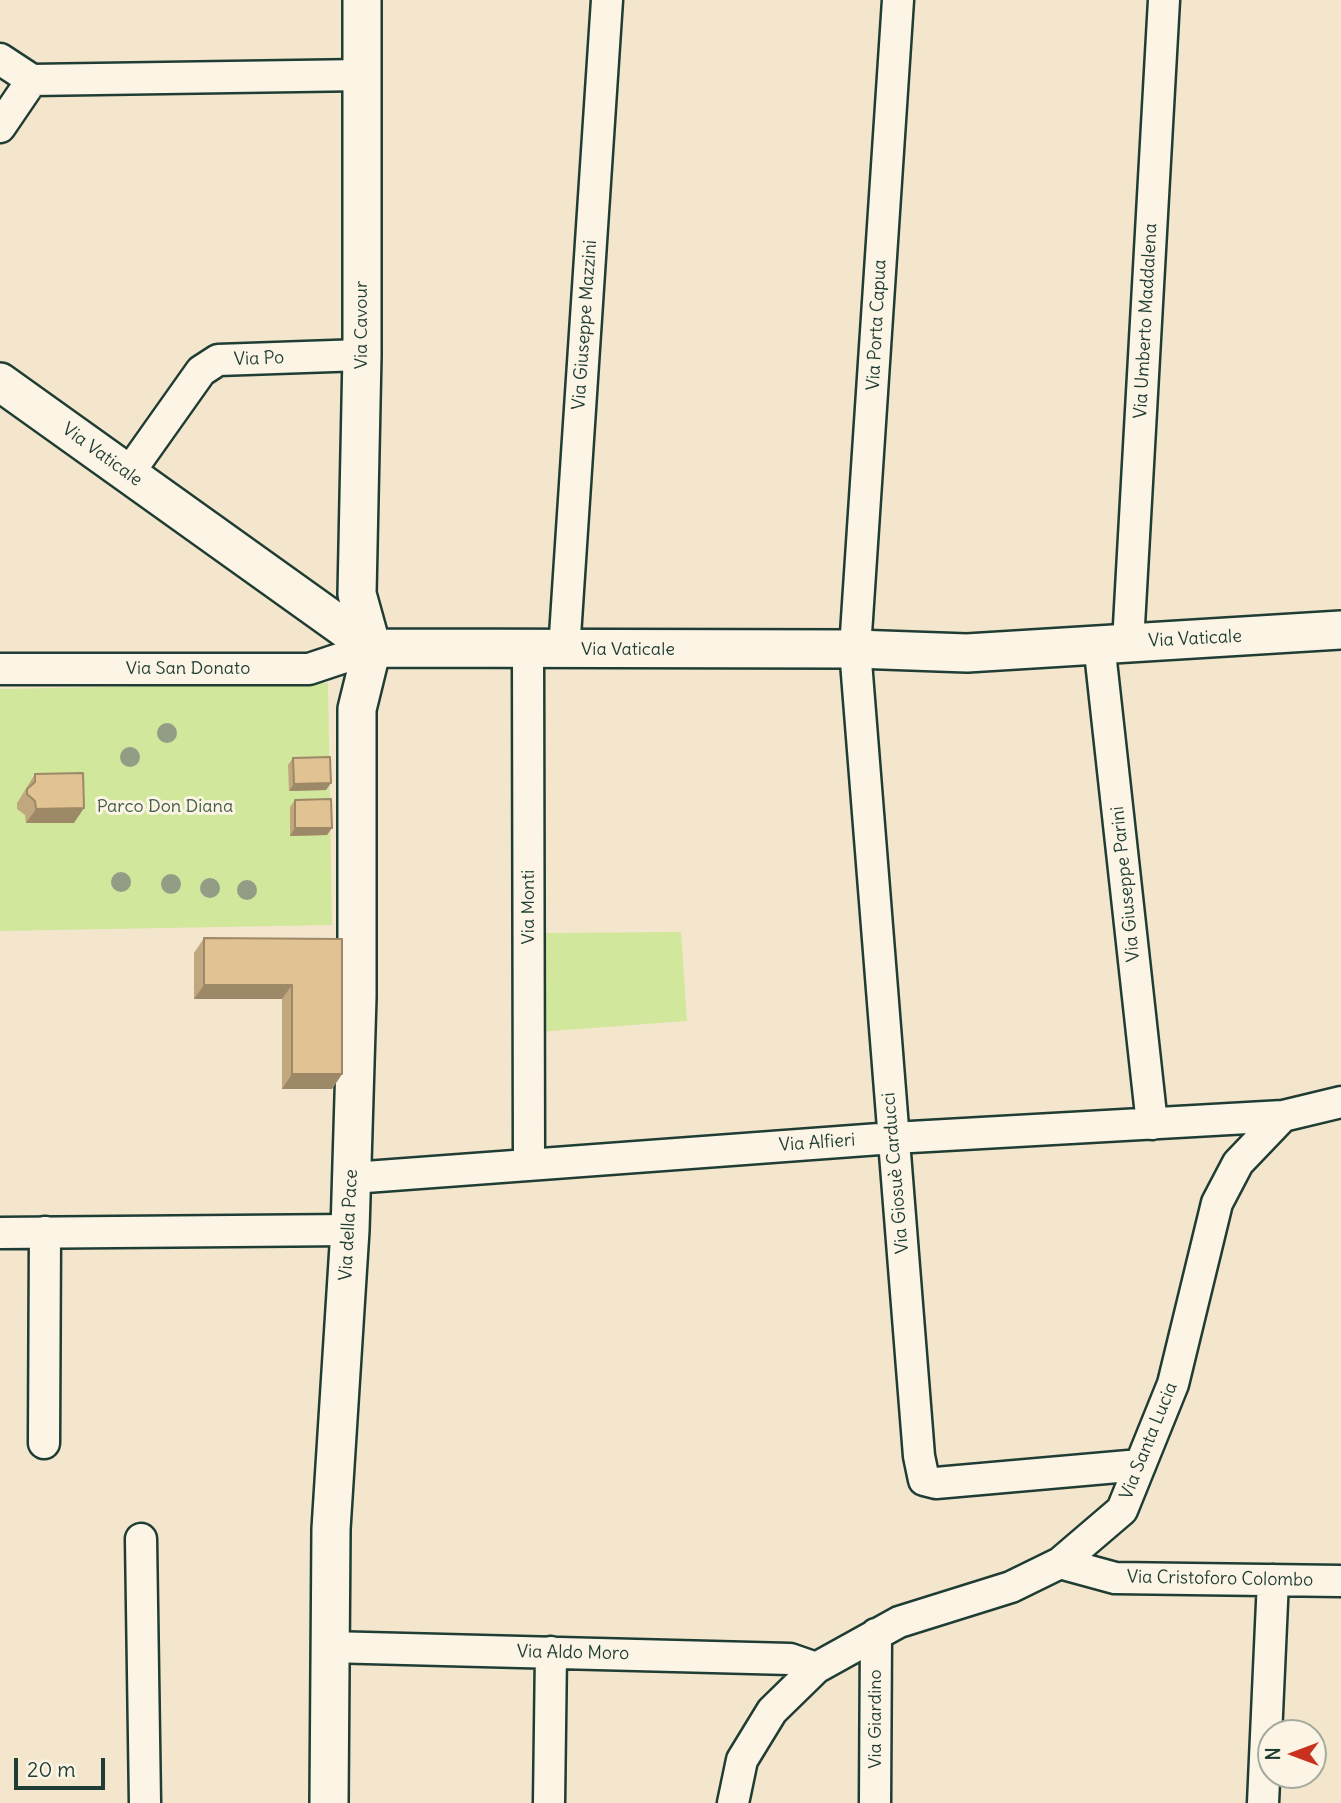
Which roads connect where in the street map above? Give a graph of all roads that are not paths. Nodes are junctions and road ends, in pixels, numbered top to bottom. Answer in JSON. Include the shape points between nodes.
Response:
{"nodes":[{"id":1,"x":362,"y":0,"type":"edge"},
{"id":2,"x":607,"y":0,"type":"edge"},
{"id":3,"x":898,"y":0,"type":"edge"},
{"id":4,"x":1164,"y":0,"type":"edge"},
{"id":5,"x":0,"y":59,"type":"edge"},
{"id":6,"x":363,"y":75,"type":"junction"},
{"id":7,"x":32,"y":80,"type":"junction"},
{"id":8,"x":0,"y":127,"type":"edge"},
{"id":9,"x":362,"y":355,"type":"junction"},
{"id":10,"x":0,"y":382,"type":"edge"},
{"id":11,"x":128,"y":474,"type":"junction"},
{"id":12,"x":1341,"y":630,"type":"edge"},
{"id":13,"x":1114,"y":643,"type":"junction"},
{"id":14,"x":372,"y":648,"type":"junction"},
{"id":15,"x":855,"y":649,"type":"junction"},
{"id":16,"x":546,"y":650,"type":"junction"},
{"id":17,"x":0,"y":669,"type":"edge"},
{"id":18,"x":1341,"y":1102,"type":"edge"},
{"id":19,"x":1283,"y":1116,"type":"junction"},
{"id":20,"x":1152,"y":1124,"type":"junction"},
{"id":21,"x":893,"y":1138,"type":"junction"},
{"id":22,"x":529,"y":1164,"type":"junction"},
{"id":23,"x":352,"y":1178,"type":"junction"},
{"id":24,"x":350,"y":1230,"type":"junction"},
{"id":25,"x":45,"y":1232,"type":"junction"},
{"id":26,"x":0,"y":1233,"type":"edge"},
{"id":27,"x":44,"y":1443,"type":"dead end"},
{"id":28,"x":1140,"y":1465,"type":"junction"},
{"id":29,"x":141,"y":1539,"type":"dead end"},
{"id":30,"x":1059,"y":1563,"type":"junction"},
{"id":31,"x":1273,"y":1580,"type":"junction"},
{"id":32,"x":1341,"y":1581,"type":"edge"},
{"id":33,"x":876,"y":1634,"type":"junction"},
{"id":34,"x":328,"y":1647,"type":"junction"},
{"id":35,"x":551,"y":1653,"type":"junction"},
{"id":36,"x":816,"y":1668,"type":"junction"},
{"id":37,"x":145,"y":1803,"type":"edge"},
{"id":38,"x":330,"y":1803,"type":"edge"},
{"id":39,"x":549,"y":1803,"type":"edge"},
{"id":40,"x":733,"y":1803,"type":"edge"},
{"id":41,"x":875,"y":1803,"type":"edge"},
{"id":42,"x":1263,"y":1803,"type":"edge"}],
"edges":[{"from":1,"to":6,"type":"street","name":"Via Cavour"},
{"from":2,"to":16,"type":"street","name":"Via Giuseppe Mazzini"},
{"from":3,"to":15,"type":"street","name":"Via Porta Capua"},
{"from":4,"to":13,"type":"street","name":"Via Umberto Maddalena"},
{"from":5,"to":7,"type":"street"},
{"from":6,"to":7,"type":"street"},
{"from":6,"to":9,"type":"street","name":"Via Cavour"},
{"from":7,"to":8,"type":"street"},
{"from":9,"to":11,"type":"street","name":"Via Po","via":[[218,360],[201,371]]},
{"from":9,"to":14,"type":"street","name":"Via Cavour","via":[[357,594]]},
{"from":10,"to":11,"type":"street","name":"Via Vaticale"},
{"from":11,"to":14,"type":"street","name":"Via Vaticale"},
{"from":12,"to":13,"type":"street","name":"Via Vaticale"},
{"from":13,"to":15,"type":"street","name":"Via Vaticale","via":[[967,653]]},
{"from":13,"to":20,"type":"street","name":"Via Giuseppe Parini"},
{"from":14,"to":16,"type":"street","name":"Via Vaticale"},
{"from":14,"to":17,"type":"street","name":"Via San Donato","via":[[309,669]]},
{"from":14,"to":23,"type":"street","name":"Via della Pace","via":[[357,709]]},
{"from":15,"to":16,"type":"street","name":"Via Vaticale"},
{"from":15,"to":21,"type":"street","name":"Via Giosuè Carducci"},
{"from":16,"to":22,"type":"street","name":"Via Monti"},
{"from":18,"to":19,"type":"street"},
{"from":19,"to":20,"type":"street","name":"Via Alfieri"},
{"from":19,"to":28,"type":"street","name":"Via Santa Lucia","via":[[1238,1163],[1217,1203],[1173,1384]]},
{"from":20,"to":21,"type":"street","name":"Via Alfieri"},
{"from":21,"to":22,"type":"street","name":"Via Alfieri"},
{"from":21,"to":28,"type":"street","name":"Via Giosuè Carducci","via":[[924,1480],[936,1483]]},
{"from":22,"to":23,"type":"street","name":"Via Alfieri"},
{"from":23,"to":24,"type":"street","name":"Via della Pace"},
{"from":24,"to":25,"type":"street"},
{"from":24,"to":34,"type":"street","name":"Via della Pace"},
{"from":25,"to":26,"type":"street"},
{"from":25,"to":27,"type":"street"},
{"from":28,"to":30,"type":"street","name":"Via Santa Lucia","via":[[1122,1510]]},
{"from":29,"to":37,"type":"street"},
{"from":30,"to":31,"type":"street","name":"Via Cristoforo Colombo","via":[[1115,1578]]},
{"from":30,"to":33,"type":"street","name":"Via Santa Lucia","via":[[1011,1587],[899,1622]]},
{"from":31,"to":32,"type":"street","name":"Via Cristoforo Colombo"},
{"from":31,"to":42,"type":"street"},
{"from":33,"to":36,"type":"street","name":"Via Santa Lucia"},
{"from":33,"to":41,"type":"street","name":"Via Giardino"},
{"from":34,"to":35,"type":"street","name":"Via Aldo Moro"},
{"from":34,"to":38,"type":"street","name":"Via della Pace"},
{"from":35,"to":36,"type":"street","name":"Via Aldo Moro","via":[[790,1659]]},
{"from":35,"to":39,"type":"street"},
{"from":36,"to":40,"type":"street","name":"Via Santa Lucia","via":[[772,1711],[742,1760]]}]}
